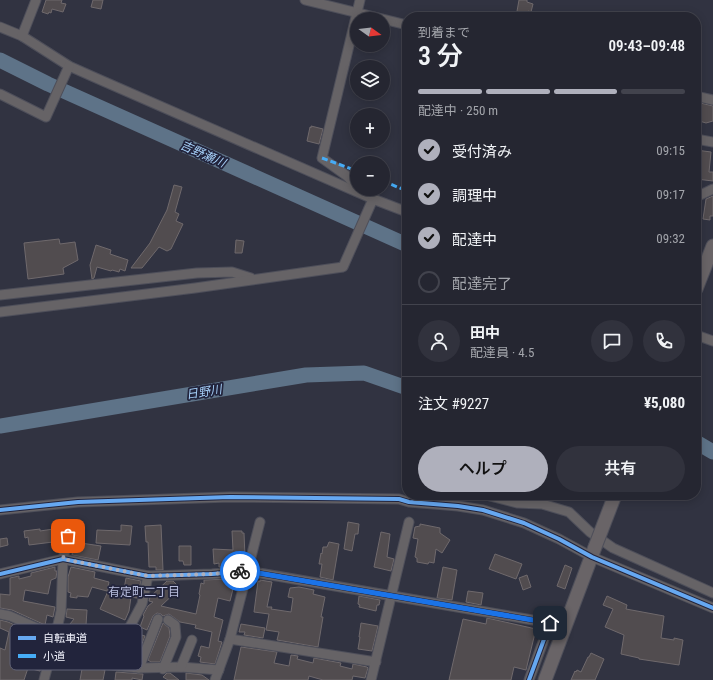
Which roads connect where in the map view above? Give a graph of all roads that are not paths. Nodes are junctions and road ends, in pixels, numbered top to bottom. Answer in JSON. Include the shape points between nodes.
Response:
{"nodes":[{"id":1,"x":36,"y":0,"type":"edge"},
{"id":2,"x":305,"y":0,"type":"edge"},
{"id":3,"x":360,"y":0,"type":"edge"},
{"id":4,"x":356,"y":12,"type":"joint"},
{"id":5,"x":390,"y":21,"type":"edge"},
{"id":6,"x":402,"y":24,"type":"edge"},
{"id":7,"x":0,"y":27,"type":"edge"},
{"id":8,"x":22,"y":36,"type":"junction"},
{"id":9,"x":350,"y":38,"type":"edge"},
{"id":10,"x":70,"y":66,"type":"junction"},
{"id":11,"x":0,"y":94,"type":"edge"},
{"id":12,"x":701,"y":97,"type":"edge"},
{"id":13,"x":713,"y":100,"type":"edge"},
{"id":14,"x":701,"y":140,"type":"edge"},
{"id":15,"x":713,"y":142,"type":"edge"},
{"id":16,"x":350,"y":179,"type":"edge"},
{"id":17,"x":350,"y":186,"type":"edge"},
{"id":18,"x":713,"y":188,"type":"edge"},
{"id":19,"x":701,"y":194,"type":"edge"},
{"id":20,"x":368,"y":196,"type":"edge"},
{"id":21,"x":373,"y":199,"type":"junction"},
{"id":22,"x":402,"y":210,"type":"edge"},
{"id":23,"x":713,"y":246,"type":"edge"},
{"id":24,"x":701,"y":276,"type":"edge"},
{"id":25,"x":255,"y":279,"type":"junction"},
{"id":26,"x":0,"y":295,"type":"edge"},
{"id":27,"x":0,"y":312,"type":"edge"},
{"id":28,"x":701,"y":337,"type":"edge"},
{"id":29,"x":713,"y":341,"type":"edge"},
{"id":30,"x":402,"y":497,"type":"edge"},
{"id":31,"x":399,"y":499,"type":"junction"},
{"id":32,"x":402,"y":500,"type":"edge"},
{"id":33,"x":402,"y":500,"type":"edge"},
{"id":34,"x":505,"y":500,"type":"edge"},
{"id":35,"x":614,"y":500,"type":"edge"},
{"id":36,"x":0,"y":510,"type":"edge"},
{"id":37,"x":260,"y":522,"type":"dead end"},
{"id":38,"x":409,"y":522,"type":"dead end"},
{"id":39,"x":71,"y":525,"type":"dead end"},
{"id":40,"x":593,"y":552,"type":"junction"},
{"id":41,"x":63,"y":559,"type":"junction"},
{"id":42,"x":247,"y":571,"type":"junction"},
{"id":43,"x":0,"y":574,"type":"edge"},
{"id":44,"x":148,"y":576,"type":"junction"},
{"id":45,"x":713,"y":593,"type":"edge"},
{"id":46,"x":392,"y":595,"type":"junction"},
{"id":47,"x":713,"y":608,"type":"edge"},
{"id":48,"x":0,"y":614,"type":"edge"},
{"id":49,"x":158,"y":619,"type":"dead end"},
{"id":50,"x":168,"y":620,"type":"dead end"},
{"id":51,"x":29,"y":624,"type":"edge"},
{"id":52,"x":57,"y":624,"type":"edge"},
{"id":53,"x":131,"y":624,"type":"edge"},
{"id":54,"x":230,"y":639,"type":"junction"},
{"id":55,"x":192,"y":640,"type":"dead end"},
{"id":56,"x":142,"y":660,"type":"edge"},
{"id":57,"x":376,"y":662,"type":"junction"},
{"id":58,"x":181,"y":667,"type":"junction"},
{"id":59,"x":142,"y":668,"type":"edge"},
{"id":60,"x":163,"y":669,"type":"junction"},
{"id":61,"x":47,"y":670,"type":"edge"},
{"id":62,"x":219,"y":670,"type":"junction"},
{"id":63,"x":44,"y":680,"type":"edge"},
{"id":64,"x":214,"y":680,"type":"edge"},
{"id":65,"x":372,"y":680,"type":"edge"},
{"id":66,"x":529,"y":680,"type":"edge"},
{"id":67,"x":544,"y":680,"type":"edge"}],
"edges":[{"from":1,"to":8,"type":"street"},
{"from":2,"to":4,"type":"street"},
{"from":3,"to":4,"type":"street"},
{"from":5,"to":6,"type":"street"},
{"from":7,"to":8,"type":"street"},
{"from":8,"to":10,"type":"street"},
{"from":9,"to":16,"type":"street","via":[[322,158]]},
{"from":10,"to":11,"type":"street","via":[[46,117]]},
{"from":10,"to":17,"type":"street"},
{"from":12,"to":13,"type":"street"},
{"from":14,"to":15,"type":"street"},
{"from":18,"to":19,"type":"street"},
{"from":20,"to":21,"type":"street"},
{"from":21,"to":22,"type":"street"},
{"from":21,"to":25,"type":"street","via":[[343,267]]},
{"from":23,"to":24,"type":"main road"},
{"from":25,"to":26,"type":"street","via":[[232,272],[197,273]]},
{"from":25,"to":27,"type":"street"},
{"from":28,"to":29,"type":"street"},
{"from":30,"to":31,"type":"street"},
{"from":31,"to":32,"type":"street"},
{"from":31,"to":36,"type":"street","via":[[230,497],[78,502]]},
{"from":33,"to":40,"type":"street","via":[[490,512]]},
{"from":34,"to":45,"type":"street","via":[[542,504],[569,512],[590,532],[613,548]]},
{"from":35,"to":40,"type":"main road","bridge":true},
{"from":37,"to":42,"type":"street"},
{"from":38,"to":46,"type":"street"},
{"from":39,"to":41,"type":"street"},
{"from":40,"to":47,"type":"street"},
{"from":40,"to":67,"type":"main road"},
{"from":41,"to":43,"type":"street"},
{"from":41,"to":44,"type":"street"},
{"from":41,"to":52,"type":"street"},
{"from":42,"to":44,"type":"street"},
{"from":42,"to":46,"type":"street"},
{"from":42,"to":54,"type":"street"},
{"from":44,"to":53,"type":"street","via":[[142,604]]},
{"from":46,"to":57,"type":"street"},
{"from":46,"to":66,"type":"street","via":[[550,623]]},
{"from":48,"to":51,"type":"street"},
{"from":49,"to":56,"type":"street"},
{"from":50,"to":60,"type":"street","via":[[174,625],[176,637]]},
{"from":54,"to":57,"type":"street"},
{"from":54,"to":62,"type":"street"},
{"from":55,"to":58,"type":"street"},
{"from":57,"to":65,"type":"street"},
{"from":58,"to":60,"type":"street"},
{"from":58,"to":62,"type":"street"},
{"from":59,"to":60,"type":"street"},
{"from":61,"to":63,"type":"street"},
{"from":62,"to":64,"type":"street"}]}
